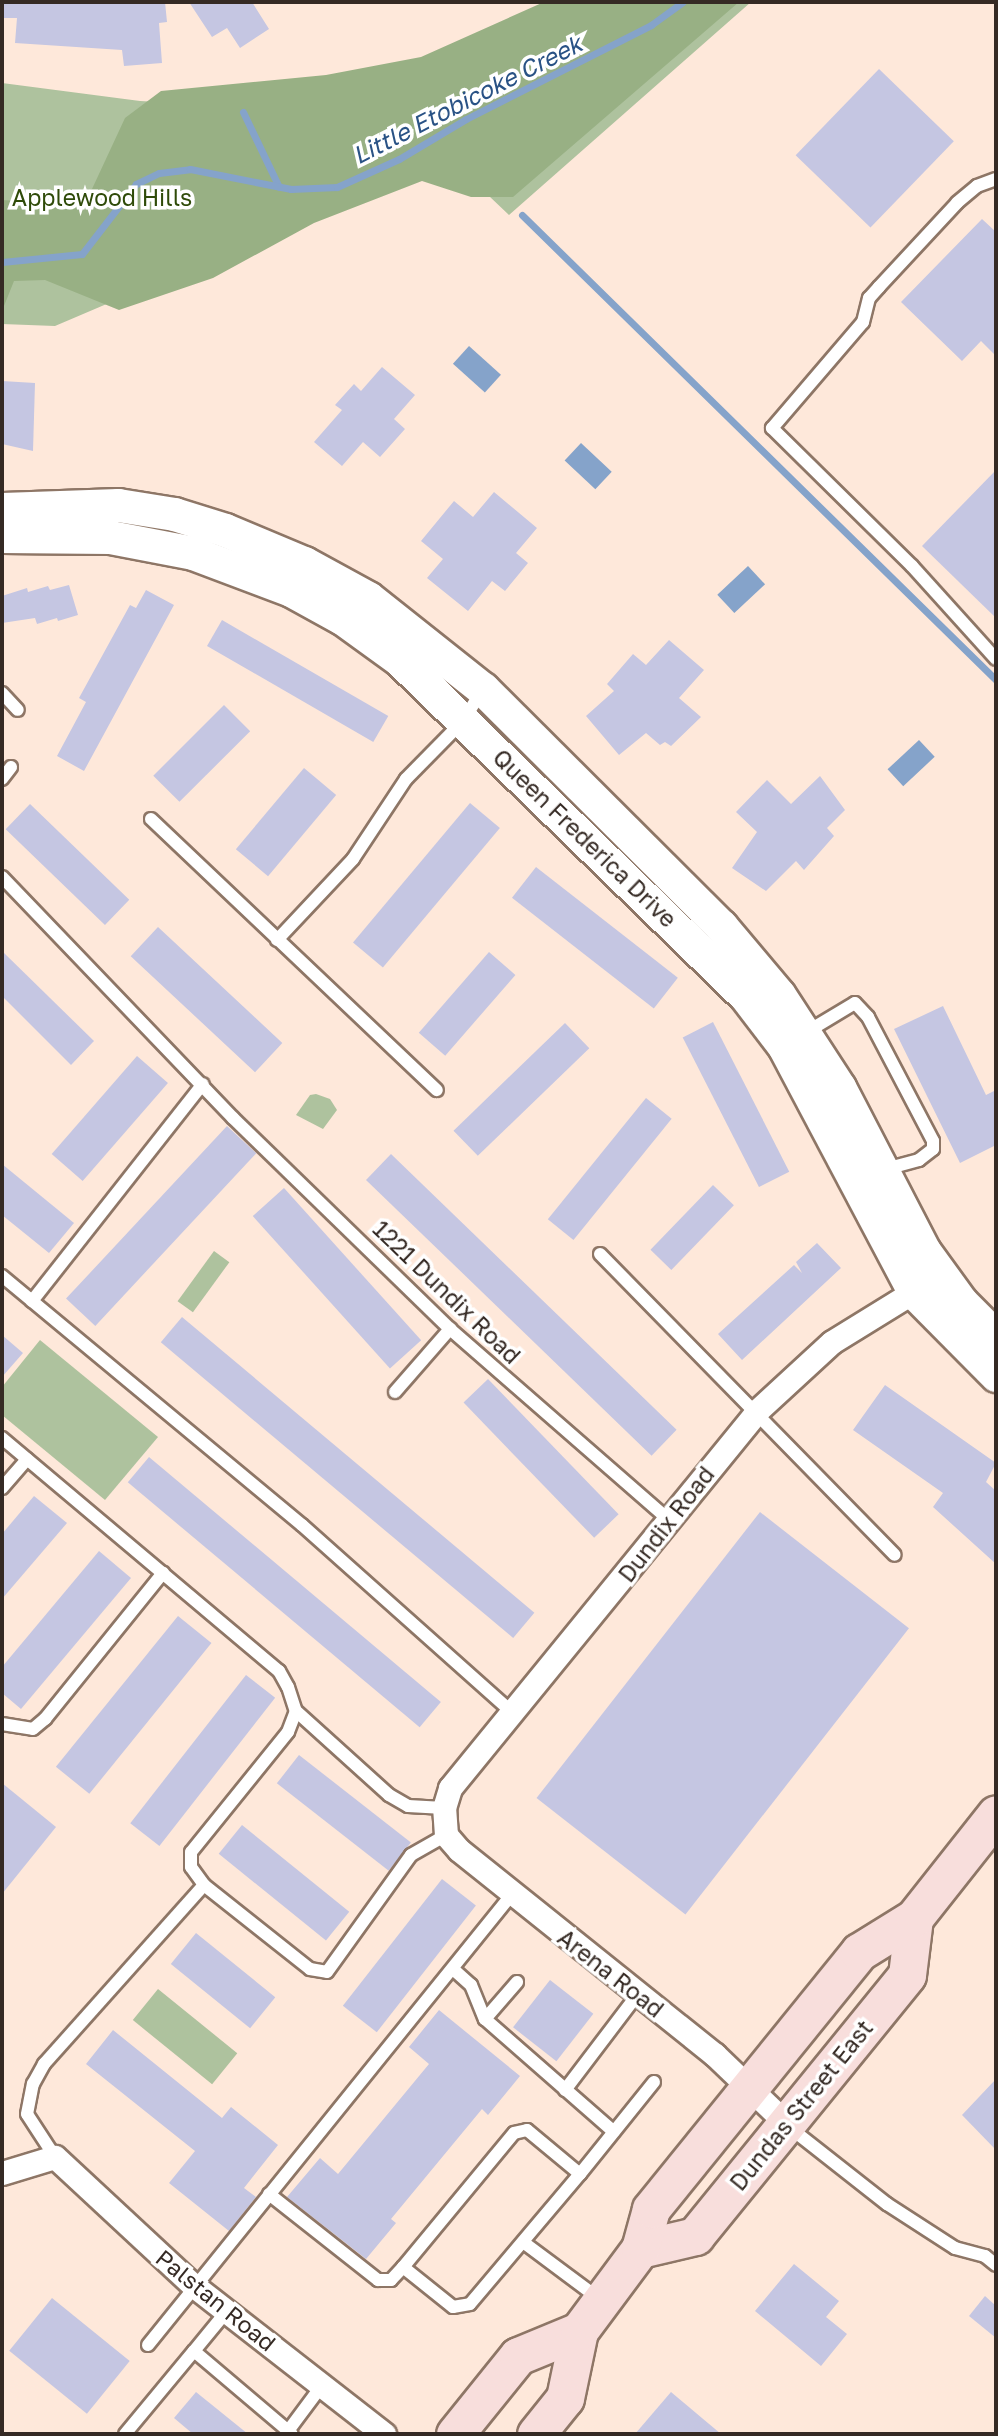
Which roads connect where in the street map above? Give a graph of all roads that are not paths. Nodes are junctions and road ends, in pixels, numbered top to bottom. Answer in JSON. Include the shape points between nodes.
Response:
{"nodes":[{"id":1,"x":996,"y":179,"type":"edge"},
{"id":2,"x":2,"y":509,"type":"edge"},
{"id":3,"x":2,"y":536,"type":"edge"},
{"id":4,"x":996,"y":659,"type":"edge"},
{"id":5,"x":483,"y":689,"type":"junction"},
{"id":6,"x":2,"y":693,"type":"edge"},
{"id":7,"x":18,"y":710,"type":"dead end"},
{"id":8,"x":463,"y":721,"type":"junction"},
{"id":9,"x":11,"y":767,"type":"dead end"},
{"id":10,"x":2,"y":779,"type":"edge"},
{"id":11,"x":151,"y":819,"type":"dead end"},
{"id":12,"x":2,"y":877,"type":"edge"},
{"id":13,"x":277,"y":940,"type":"junction"},
{"id":14,"x":795,"y":1039,"type":"junction"},
{"id":15,"x":203,"y":1084,"type":"junction"},
{"id":16,"x":437,"y":1090,"type":"dead end"},
{"id":17,"x":878,"y":1171,"type":"junction"},
{"id":18,"x":600,"y":1254,"type":"dead end"},
{"id":19,"x":2,"y":1276,"type":"edge"},
{"id":20,"x":927,"y":1284,"type":"junction"},
{"id":21,"x":32,"y":1301,"type":"junction"},
{"id":22,"x":450,"y":1329,"type":"junction"},
{"id":23,"x":990,"y":1345,"type":"edge"},
{"id":24,"x":395,"y":1392,"type":"dead end"},
{"id":25,"x":758,"y":1410,"type":"junction"},
{"id":26,"x":2,"y":1438,"type":"edge"},
{"id":27,"x":27,"y":1459,"type":"junction"},
{"id":28,"x":2,"y":1488,"type":"edge"},
{"id":29,"x":669,"y":1520,"type":"junction"},
{"id":30,"x":895,"y":1555,"type":"dead end"},
{"id":31,"x":163,"y":1573,"type":"junction"},
{"id":32,"x":296,"y":1711,"type":"junction"},
{"id":33,"x":515,"y":1714,"type":"junction"},
{"id":34,"x":2,"y":1724,"type":"edge"},
{"id":35,"x":996,"y":1814,"type":"edge"},
{"id":36,"x":445,"y":1821,"type":"junction"},
{"id":37,"x":204,"y":1885,"type":"junction"},
{"id":38,"x":512,"y":1894,"type":"junction"},
{"id":39,"x":914,"y":1918,"type":"junction"},
{"id":40,"x":453,"y":1969,"type":"junction"},
{"id":41,"x":517,"y":1982,"type":"dead end"},
{"id":42,"x":638,"y":1994,"type":"junction"},
{"id":43,"x":485,"y":2019,"type":"junction"},
{"id":44,"x":654,"y":2082,"type":"dead end"},
{"id":45,"x":749,"y":2088,"type":"junction"},
{"id":46,"x":565,"y":2090,"type":"junction"},
{"id":47,"x":787,"y":2124,"type":"junction"},
{"id":48,"x":614,"y":2132,"type":"junction"},
{"id":49,"x":55,"y":2157,"type":"junction"},
{"id":50,"x":2,"y":2173,"type":"edge"},
{"id":51,"x":580,"y":2174,"type":"junction"},
{"id":52,"x":270,"y":2194,"type":"junction"},
{"id":53,"x":523,"y":2242,"type":"junction"},
{"id":54,"x":640,"y":2249,"type":"junction"},
{"id":55,"x":996,"y":2265,"type":"edge"},
{"id":56,"x":403,"y":2267,"type":"junction"},
{"id":57,"x":194,"y":2286,"type":"junction"},
{"id":58,"x":602,"y":2300,"type":"junction"},
{"id":59,"x":226,"y":2312,"type":"junction"},
{"id":60,"x":579,"y":2331,"type":"junction"},
{"id":61,"x":148,"y":2345,"type":"dead end"},
{"id":62,"x":194,"y":2351,"type":"junction"},
{"id":63,"x":323,"y":2384,"type":"junction"},
{"id":64,"x":132,"y":2432,"type":"edge"},
{"id":65,"x":290,"y":2432,"type":"edge"},
{"id":66,"x":384,"y":2434,"type":"edge"},
{"id":67,"x":455,"y":2434,"type":"edge"},
{"id":68,"x":536,"y":2434,"type":"edge"}],
"edges":[{"from":1,"to":4,"type":"lane","via":[[977,186],[957,203],[878,287],[869,298],[863,322],[772,428],[912,566]]},
{"from":2,"to":5,"type":"street","name":"Queen Frederica Drive","via":[[118,505],[174,514],[225,530],[304,563],[368,597]]},
{"from":3,"to":8,"type":"street","name":"Queen Frederica Drive","via":[[83,536],[148,543],[193,553],[291,590],[342,618],[400,660]]},
{"from":5,"to":8,"type":"lane"},
{"from":5,"to":14,"type":"street","name":"Queen Frederica Drive","via":[[721,926]]},
{"from":6,"to":7,"type":"lane"},
{"from":8,"to":13,"type":"lane","via":[[407,779],[353,859]]},
{"from":8,"to":14,"type":"street","name":"Queen Frederica Drive"},
{"from":9,"to":10,"type":"lane"},
{"from":11,"to":13,"type":"lane"},
{"from":12,"to":15,"type":"lane","name":"1221 Dundix Road"},
{"from":13,"to":16,"type":"lane"},
{"from":14,"to":17,"type":"street","name":"Queen Frederica Drive","via":[[839,1087]]},
{"from":14,"to":17,"type":"lane","via":[[855,1003],[868,1017],[933,1141],[933,1149],[919,1160]]},
{"from":14,"to":20,"type":"street","name":"Queen Frederica Drive"},
{"from":15,"to":21,"type":"lane"},
{"from":15,"to":22,"type":"lane","name":"1221 Dundix Road"},
{"from":17,"to":20,"type":"street","name":"Queen Frederica Drive"},
{"from":18,"to":25,"type":"lane"},
{"from":19,"to":21,"type":"lane"},
{"from":20,"to":23,"type":"street","name":"Queen Frederica Drive"},
{"from":20,"to":25,"type":"street","name":"Dundix Road","via":[[832,1342]]},
{"from":21,"to":33,"type":"lane","via":[[302,1525]]},
{"from":22,"to":24,"type":"lane"},
{"from":22,"to":29,"type":"lane","name":"1221 Dundix Road"},
{"from":25,"to":29,"type":"street","name":"Dundix Road"},
{"from":25,"to":30,"type":"lane"},
{"from":26,"to":27,"type":"lane"},
{"from":27,"to":28,"type":"lane"},
{"from":27,"to":31,"type":"lane"},
{"from":29,"to":33,"type":"street","name":"Dundix Road"},
{"from":31,"to":32,"type":"lane","via":[[279,1671]]},
{"from":31,"to":34,"type":"lane","via":[[45,1719],[33,1729]]},
{"from":32,"to":36,"type":"lane","via":[[389,1795]]},
{"from":32,"to":37,"type":"lane","via":[[288,1732],[191,1852],[191,1867]]},
{"from":33,"to":36,"type":"street","name":"Dundix Road","via":[[450,1788]]},
{"from":35,"to":39,"type":"main road"},
{"from":36,"to":37,"type":"lane","via":[[411,1854],[327,1972],[310,1969]]},
{"from":36,"to":38,"type":"street","name":"Arena Road"},
{"from":37,"to":49,"type":"lane","via":[[44,2064],[33,2084],[27,2114]]},
{"from":38,"to":40,"type":"lane"},
{"from":38,"to":42,"type":"street","name":"Arena Road"},
{"from":39,"to":45,"type":"main road","via":[[859,1952]]},
{"from":39,"to":47,"type":"main road","name":"Dundas Street East","via":[[906,1975]]},
{"from":40,"to":43,"type":"lane","via":[[471,1984]]},
{"from":40,"to":52,"type":"lane"},
{"from":41,"to":43,"type":"lane"},
{"from":42,"to":45,"type":"street","name":"Arena Road"},
{"from":42,"to":46,"type":"lane"},
{"from":43,"to":46,"type":"lane"},
{"from":44,"to":48,"type":"lane"},
{"from":45,"to":47,"type":"street","name":"Arena Road"},
{"from":45,"to":54,"type":"main road","via":[[651,2209]]},
{"from":46,"to":48,"type":"lane"},
{"from":47,"to":54,"type":"main road","name":"Dundas Street East","via":[[695,2236]]},
{"from":47,"to":55,"type":"lane","via":[[887,2204],[955,2248],[985,2256]]},
{"from":48,"to":51,"type":"lane"},
{"from":49,"to":50,"type":"street"},
{"from":49,"to":57,"type":"street","name":"Palstan Road"},
{"from":51,"to":53,"type":"lane"},
{"from":51,"to":56,"type":"lane","via":[[527,2130],[514,2133]]},
{"from":52,"to":56,"type":"lane","via":[[378,2280],[391,2280]]},
{"from":52,"to":57,"type":"lane"},
{"from":53,"to":56,"type":"lane","via":[[470,2304],[453,2307]]},
{"from":53,"to":58,"type":"lane"},
{"from":54,"to":58,"type":"main road"},
{"from":57,"to":59,"type":"street","name":"Palstan Road"},
{"from":57,"to":61,"type":"lane"},
{"from":58,"to":60,"type":"main road"},
{"from":59,"to":62,"type":"lane"},
{"from":59,"to":63,"type":"street","name":"Palstan Road"},
{"from":60,"to":67,"type":"main road","via":[[518,2356]]},
{"from":60,"to":68,"type":"main road","via":[[565,2398]]},
{"from":62,"to":64,"type":"lane"},
{"from":62,"to":65,"type":"lane"},
{"from":63,"to":65,"type":"lane"},
{"from":63,"to":66,"type":"street","name":"Palstan Road"}]}
